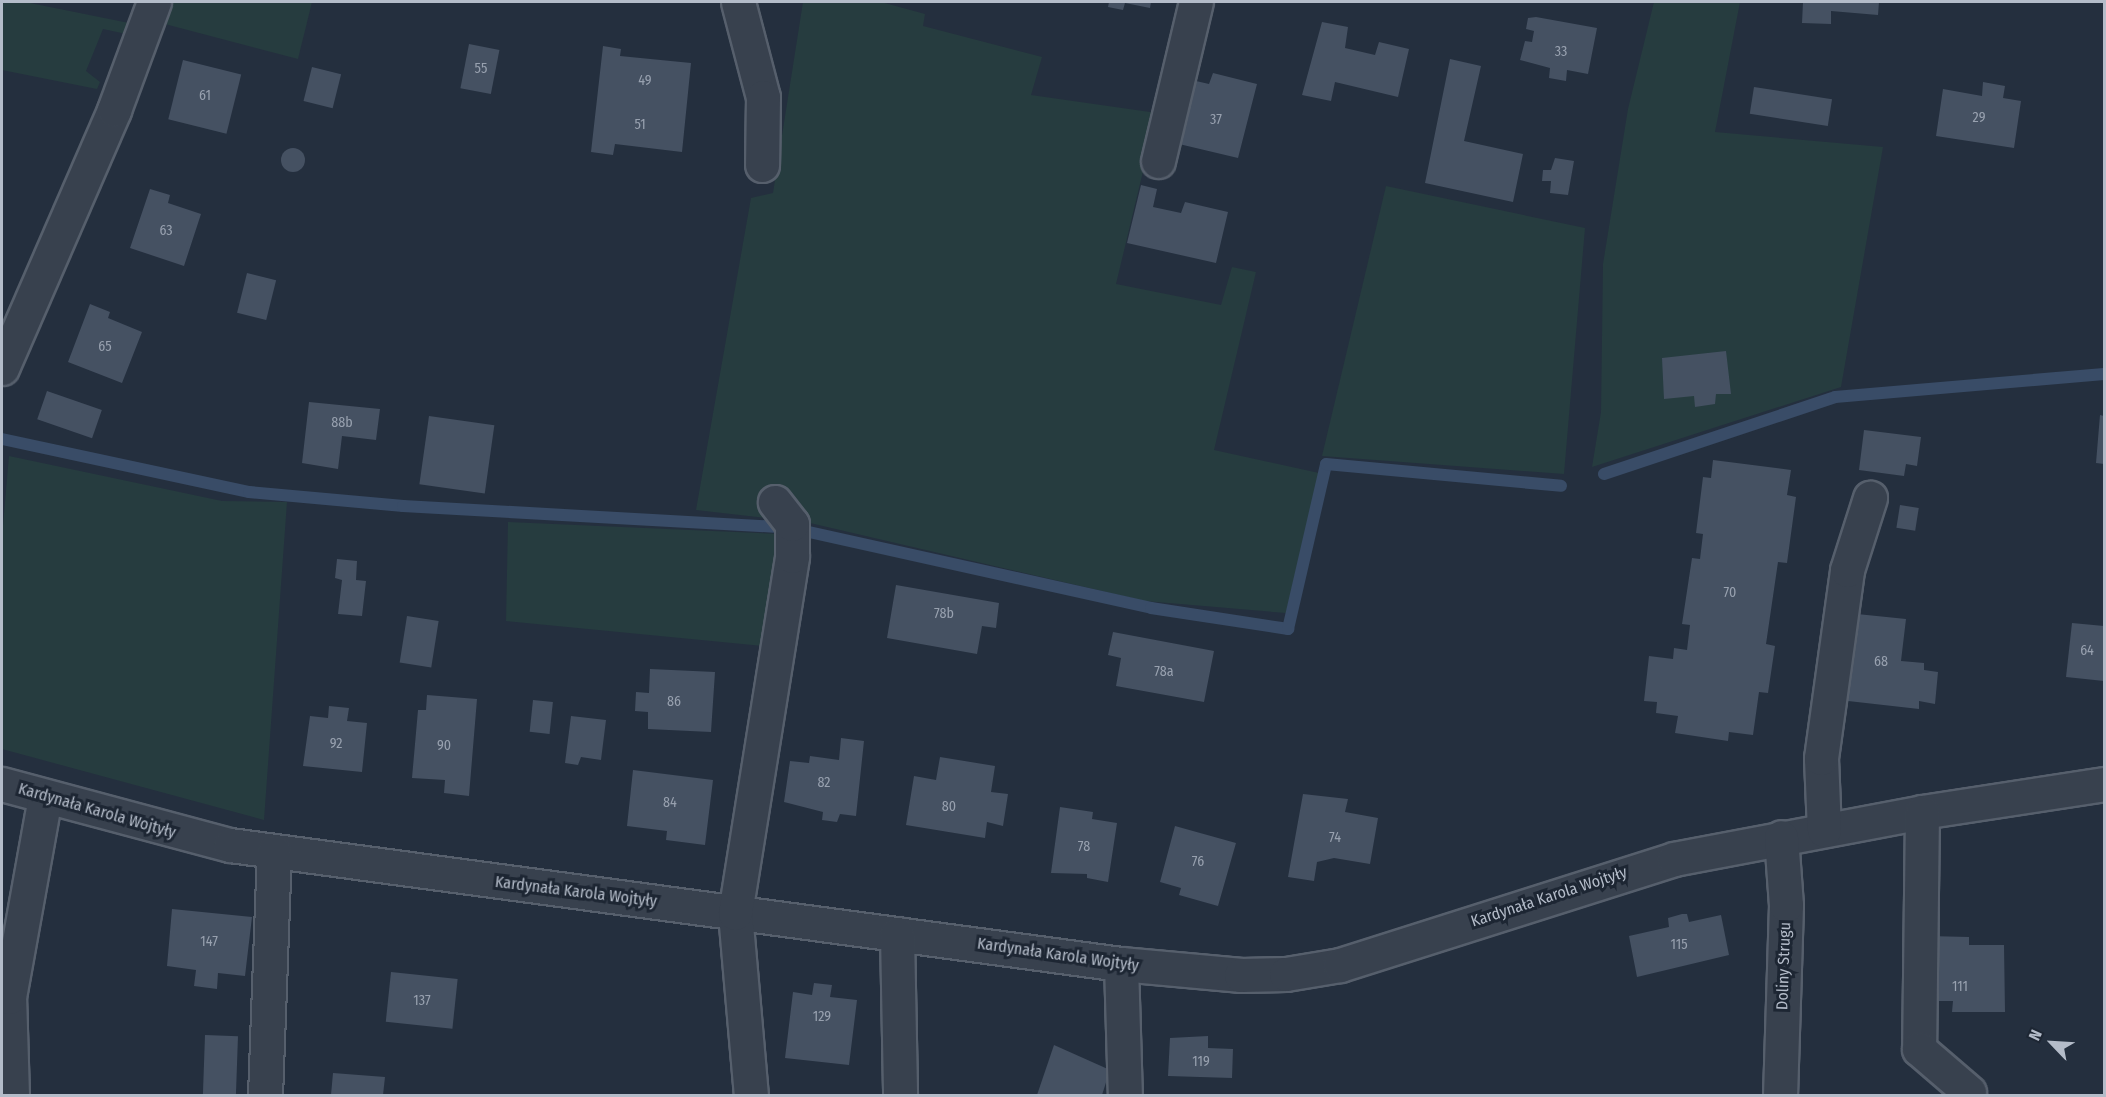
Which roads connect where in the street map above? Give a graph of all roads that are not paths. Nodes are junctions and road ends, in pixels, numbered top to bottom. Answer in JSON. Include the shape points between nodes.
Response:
{"nodes":[{"id":1,"x":154,"y":2,"type":"edge"},
{"id":2,"x":738,"y":2,"type":"edge"},
{"id":3,"x":1196,"y":2,"type":"edge"},
{"id":4,"x":1158,"y":161,"type":"dead end"},
{"id":5,"x":762,"y":165,"type":"dead end"},
{"id":6,"x":2,"y":368,"type":"edge"},
{"id":7,"x":1870,"y":498,"type":"dead end"},
{"id":8,"x":776,"y":502,"type":"dead end"},
{"id":9,"x":2,"y":784,"type":"edge"},
{"id":10,"x":2098,"y":790,"type":"edge"},
{"id":11,"x":45,"y":797,"type":"junction"},
{"id":12,"x":1922,"y":812,"type":"junction"},
{"id":13,"x":1824,"y":830,"type":"junction"},
{"id":14,"x":1781,"y":837,"type":"junction"},
{"id":15,"x":274,"y":852,"type":"junction"},
{"id":16,"x":735,"y":913,"type":"junction"},
{"id":17,"x":897,"y":934,"type":"junction"},
{"id":18,"x":1121,"y":964,"type":"junction"},
{"id":19,"x":1969,"y":1092,"type":"dead end"},
{"id":20,"x":12,"y":1095,"type":"edge"},
{"id":21,"x":265,"y":1095,"type":"edge"},
{"id":22,"x":752,"y":1095,"type":"edge"},
{"id":23,"x":900,"y":1095,"type":"edge"},
{"id":24,"x":1125,"y":1095,"type":"edge"},
{"id":25,"x":1780,"y":1095,"type":"edge"}],
"edges":[{"from":1,"to":6,"type":"street","via":[[114,110]]},
{"from":2,"to":5,"type":"street","via":[[763,97]]},
{"from":3,"to":4,"type":"street"},
{"from":7,"to":13,"type":"street","via":[[1847,570],[1842,606],[1821,758]]},
{"from":8,"to":16,"type":"street","via":[[792,524],[792,556]]},
{"from":9,"to":11,"type":"street","name":"Kardynała Karola Wojtyły"},
{"from":10,"to":12,"type":"street","name":"Kardynała Karola Wojtyły"},
{"from":11,"to":15,"type":"street","name":"Kardynała Karola Wojtyły","via":[[163,831]]},
{"from":11,"to":20,"type":"street","via":[[9,997]]},
{"from":12,"to":13,"type":"street","name":"Kardynała Karola Wojtyły"},
{"from":12,"to":19,"type":"street","via":[[1919,1050]]},
{"from":13,"to":14,"type":"street","name":"Kardynała Karola Wojtyły"},
{"from":14,"to":18,"type":"street","name":"Kardynała Karola Wojtyły","via":[[1622,874],[1340,965],[1286,974],[1241,975]]},
{"from":14,"to":25,"type":"street","name":"Doliny Strugu","via":[[1786,905]]},
{"from":15,"to":16,"type":"street","name":"Kardynała Karola Wojtyły"},
{"from":15,"to":21,"type":"street"},
{"from":16,"to":17,"type":"street","name":"Kardynała Karola Wojtyły"},
{"from":16,"to":22,"type":"street"},
{"from":17,"to":18,"type":"street","name":"Kardynała Karola Wojtyły"},
{"from":17,"to":23,"type":"street"},
{"from":18,"to":24,"type":"street"}]}
